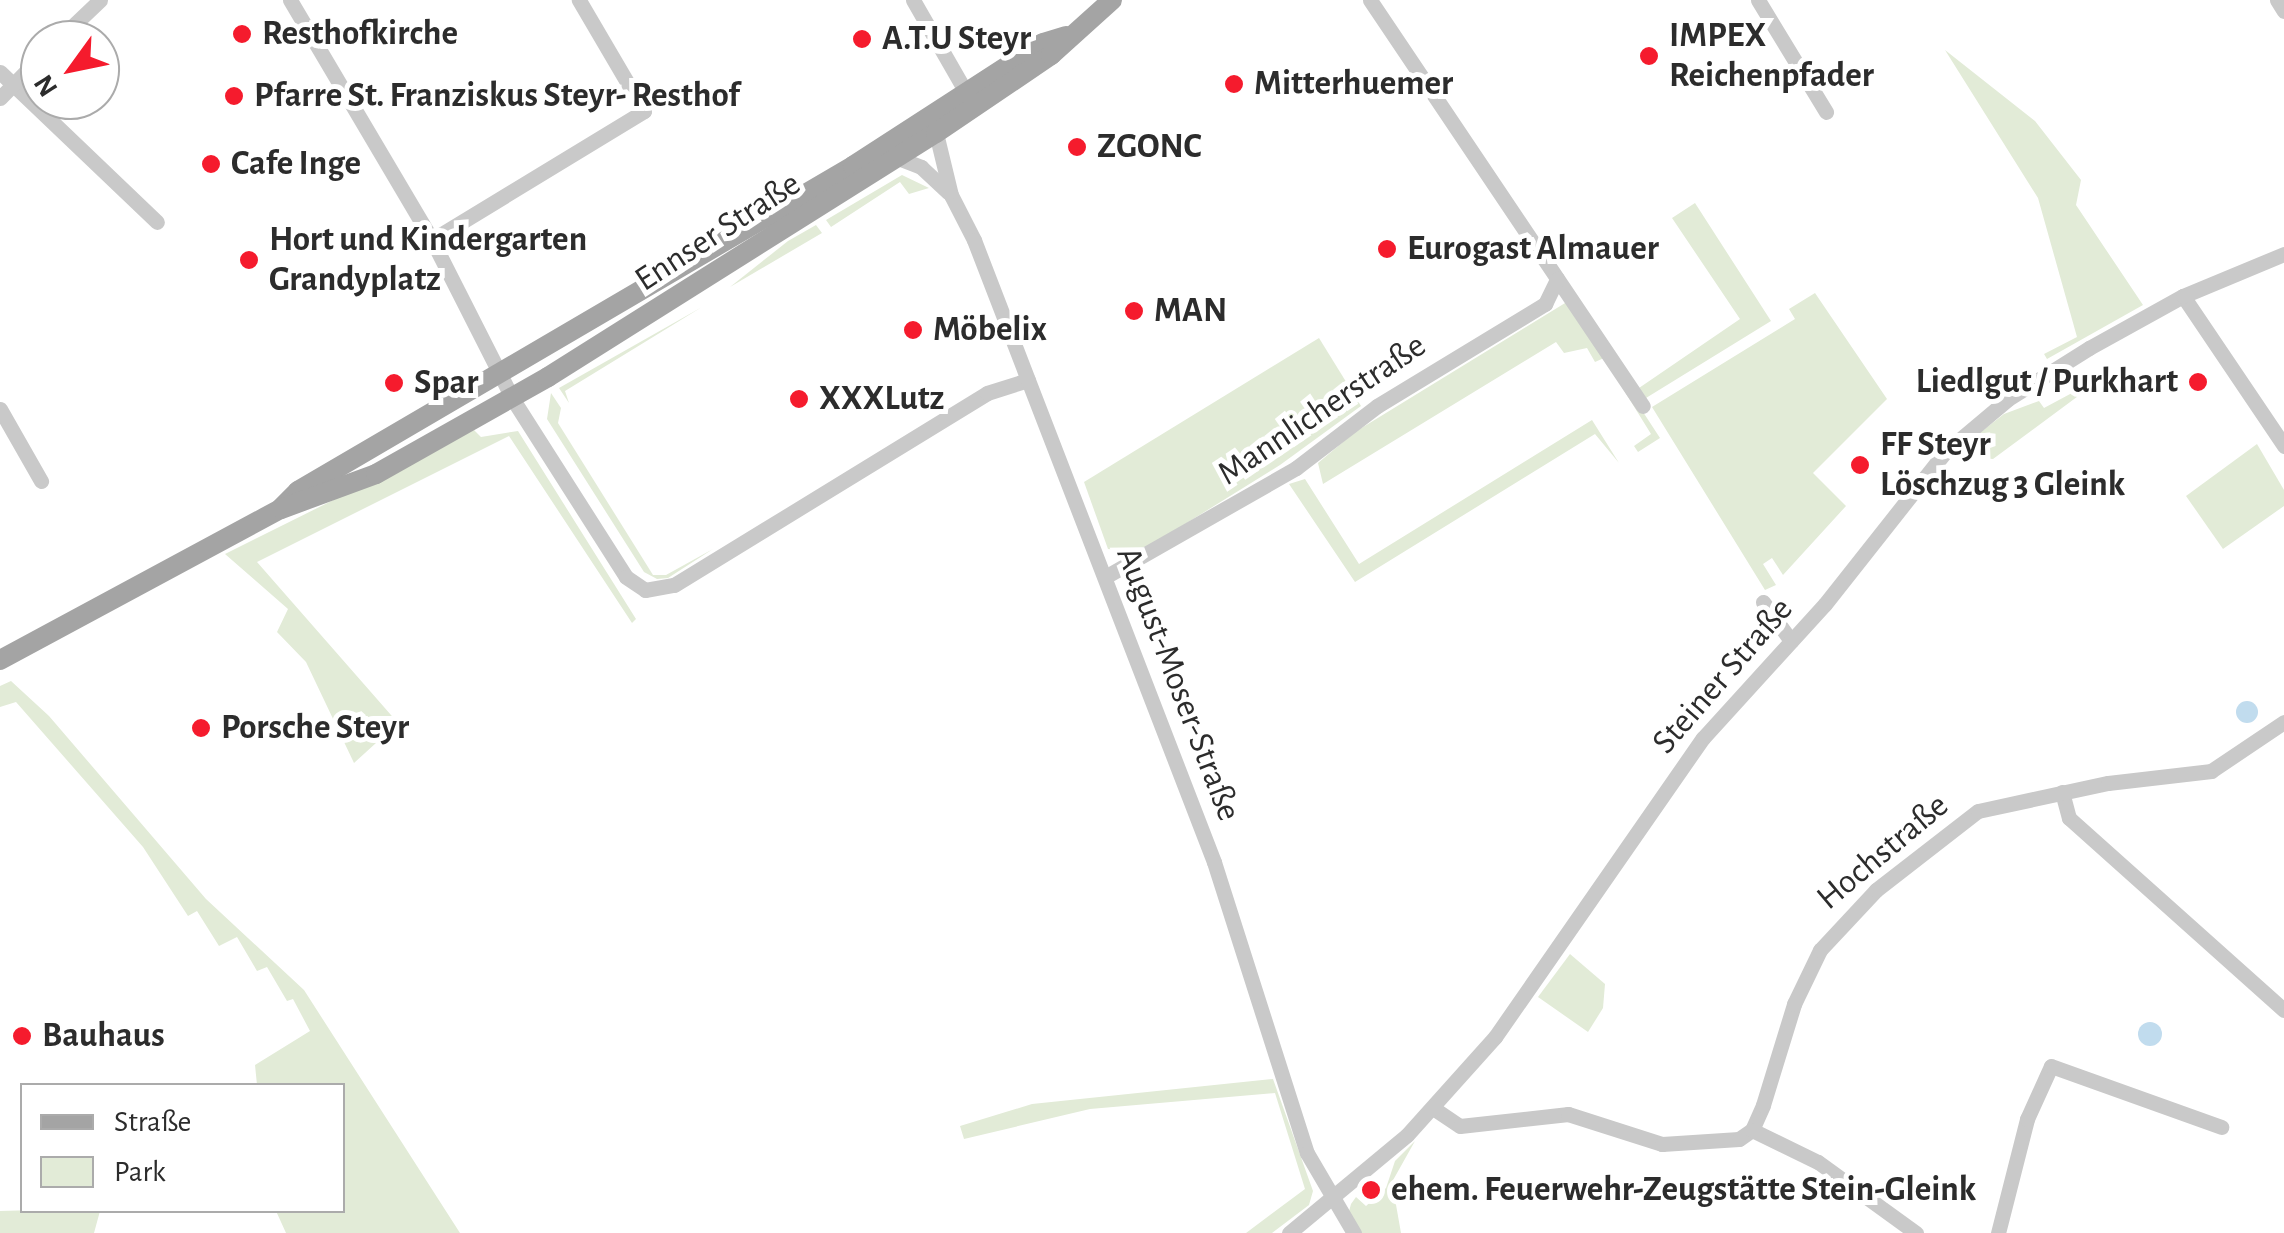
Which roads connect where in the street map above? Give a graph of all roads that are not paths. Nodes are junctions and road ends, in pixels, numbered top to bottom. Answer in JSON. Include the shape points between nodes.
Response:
{"nodes":[{"id":1,"x":100,"y":0,"type":"edge"},
{"id":2,"x":290,"y":0,"type":"edge"},
{"id":3,"x":579,"y":0,"type":"edge"},
{"id":4,"x":914,"y":0,"type":"edge"},
{"id":5,"x":1112,"y":0,"type":"edge"},
{"id":6,"x":1370,"y":0,"type":"edge"},
{"id":7,"x":1758,"y":0,"type":"edge"},
{"id":8,"x":2277,"y":0,"type":"edge"},
{"id":9,"x":2284,"y":11,"type":"edge"},
{"id":10,"x":79,"y":20,"type":"edge"},
{"id":11,"x":1066,"y":36,"type":"junction"},
{"id":12,"x":6,"y":78,"type":"edge"},
{"id":13,"x":966,"y":92,"type":"junction"},
{"id":14,"x":0,"y":98,"type":"edge"},
{"id":15,"x":1826,"y":112,"type":"dead end"},
{"id":16,"x":936,"y":134,"type":"junction"},
{"id":17,"x":898,"y":158,"type":"junction"},
{"id":18,"x":951,"y":196,"type":"junction"},
{"id":19,"x":157,"y":222,"type":"dead end"},
{"id":20,"x":432,"y":240,"type":"junction"},
{"id":21,"x":2284,"y":254,"type":"edge"},
{"id":22,"x":1557,"y":279,"type":"junction"},
{"id":23,"x":2183,"y":296,"type":"junction"},
{"id":24,"x":500,"y":376,"type":"junction"},
{"id":25,"x":1028,"y":380,"type":"junction"},
{"id":26,"x":512,"y":398,"type":"junction"},
{"id":27,"x":1643,"y":406,"type":"dead end"},
{"id":28,"x":0,"y":409,"type":"edge"},
{"id":29,"x":2284,"y":446,"type":"edge"},
{"id":30,"x":41,"y":482,"type":"dead end"},
{"id":31,"x":280,"y":508,"type":"junction"},
{"id":32,"x":1105,"y":577,"type":"junction"},
{"id":33,"x":1763,"y":602,"type":"dead end"},
{"id":34,"x":1791,"y":641,"type":"junction"},
{"id":35,"x":0,"y":660,"type":"edge"},
{"id":36,"x":2284,"y":722,"type":"edge"},
{"id":37,"x":2062,"y":792,"type":"junction"},
{"id":38,"x":2284,"y":1010,"type":"edge"},
{"id":39,"x":1433,"y":1108,"type":"junction"},
{"id":40,"x":2222,"y":1127,"type":"dead end"},
{"id":41,"x":1752,"y":1130,"type":"junction"},
{"id":42,"x":1331,"y":1200,"type":"junction"},
{"id":43,"x":1289,"y":1233,"type":"edge"},
{"id":44,"x":1354,"y":1233,"type":"edge"},
{"id":45,"x":1916,"y":1233,"type":"edge"},
{"id":46,"x":1998,"y":1233,"type":"edge"}],
"edges":[{"from":1,"to":10,"type":"street"},
{"from":2,"to":20,"type":"street"},
{"from":3,"to":20,"type":"street","via":[[644,111]]},
{"from":4,"to":13,"type":"street"},
{"from":5,"to":11,"type":"main road","name":"Ennser Straße"},
{"from":6,"to":22,"type":"street"},
{"from":7,"to":15,"type":"street"},
{"from":8,"to":9,"type":"street"},
{"from":11,"to":13,"type":"main road","name":"Ennser Straße","via":[[1043,43]]},
{"from":11,"to":16,"type":"main road","name":"Ennser Straße","via":[[1051,55]]},
{"from":12,"to":14,"type":"street"},
{"from":12,"to":19,"type":"street"},
{"from":13,"to":24,"type":"main road","name":"Ennser Straße"},
{"from":16,"to":17,"type":"main road","name":"Ennser Straße"},
{"from":16,"to":18,"type":"street","name":"August-Moser-Straße"},
{"from":17,"to":18,"type":"street","name":"August-Moser-Straße","via":[[921,166]]},
{"from":17,"to":26,"type":"main road","name":"Ennser Straße"},
{"from":18,"to":25,"type":"street","name":"August-Moser-Straße"},
{"from":20,"to":24,"type":"street"},
{"from":21,"to":23,"type":"street","name":"Steiner Straße"},
{"from":22,"to":27,"type":"street"},
{"from":22,"to":32,"type":"street","name":"Mannlicherstraße","via":[[1545,304],[1377,406],[1296,468]]},
{"from":23,"to":29,"type":"street"},
{"from":23,"to":34,"type":"street","name":"Steiner Straße","via":[[1979,421],[1925,474]]},
{"from":24,"to":26,"type":"street"},
{"from":24,"to":31,"type":"main road","name":"Ennser Straße","via":[[298,491]]},
{"from":25,"to":26,"type":"street","via":[[987,393],[674,585],[645,590],[626,577]]},
{"from":25,"to":32,"type":"street","name":"August-Moser-Straße"},
{"from":26,"to":31,"type":"main road","name":"Ennser Straße","via":[[376,474]]},
{"from":28,"to":30,"type":"street"},
{"from":31,"to":35,"type":"main road","name":"Ennser Straße"},
{"from":32,"to":42,"type":"street","name":"August-Moser-Straße","via":[[1214,862],[1307,1153]]},
{"from":33,"to":34,"type":"street"},
{"from":34,"to":39,"type":"street","name":"Steiner Straße","via":[[1703,738],[1535,986]]},
{"from":36,"to":37,"type":"street","name":"Hochstraße","via":[[2211,771]]},
{"from":37,"to":38,"type":"street","via":[[2069,818]]},
{"from":37,"to":41,"type":"street","name":"Hochstraße","via":[[1978,812],[1833,932],[1794,1004]]},
{"from":39,"to":41,"type":"street","via":[[1460,1126],[1568,1114],[1673,1146],[1730,1142]]},
{"from":39,"to":42,"type":"street","name":"Steiner Straße"},
{"from":40,"to":46,"type":"street","via":[[2051,1066],[2028,1119]]},
{"from":41,"to":45,"type":"street","via":[[1818,1162]]},
{"from":42,"to":43,"type":"street","name":"Steiner Straße"},
{"from":42,"to":44,"type":"street","name":"August-Moser-Straße"}]}
